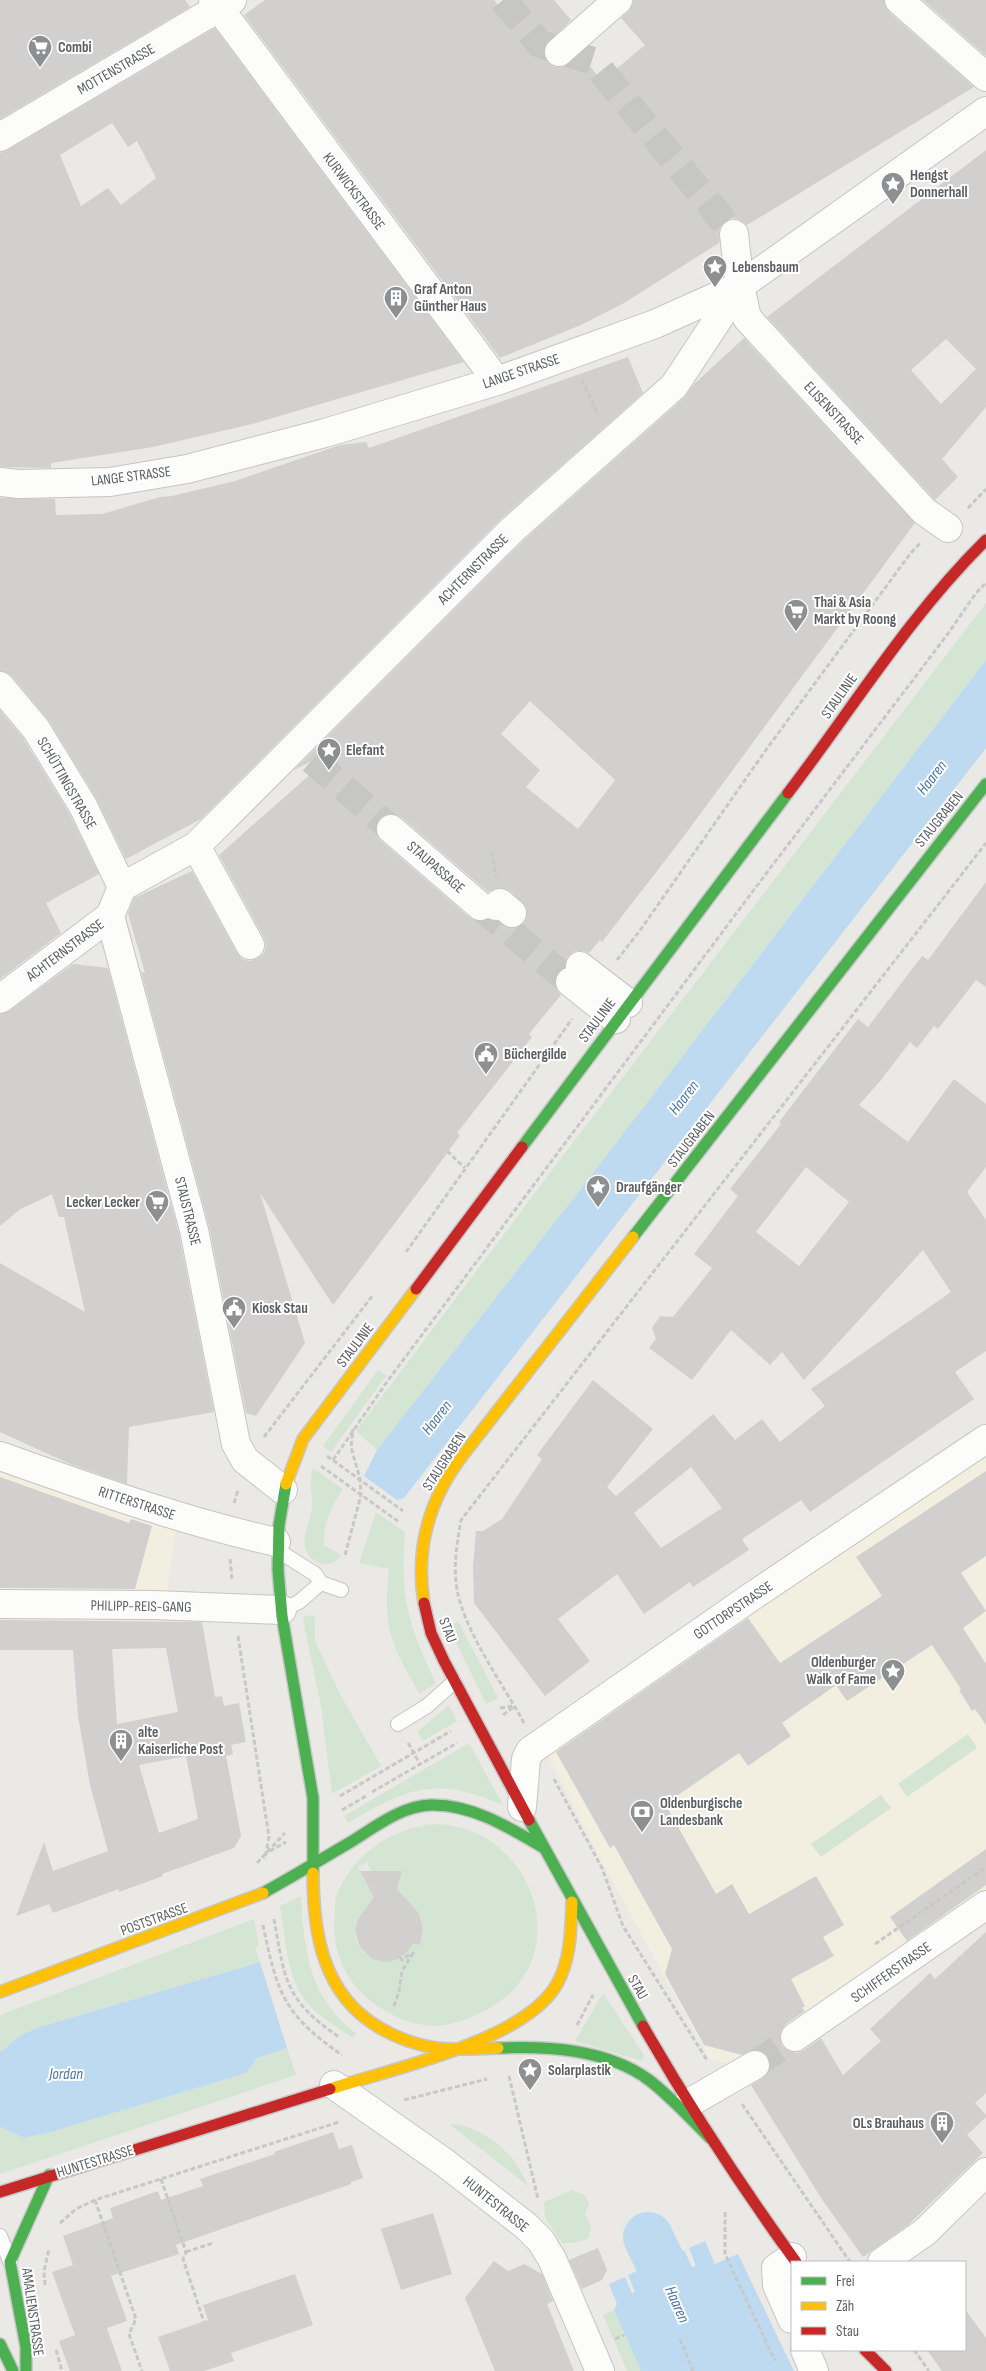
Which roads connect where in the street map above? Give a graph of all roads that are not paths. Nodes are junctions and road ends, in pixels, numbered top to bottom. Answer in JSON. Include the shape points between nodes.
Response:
{"nodes":[{"id":1,"x":618,"y":0,"type":"edge"},
{"id":2,"x":899,"y":0,"type":"edge"},
{"id":3,"x":221,"y":3,"type":"edge"},
{"id":4,"x":559,"y":52,"type":"dead end"},
{"id":5,"x":986,"y":77,"type":"edge"},
{"id":6,"x":986,"y":111,"type":"edge"},
{"id":7,"x":0,"y":136,"type":"edge"},
{"id":8,"x":734,"y":234,"type":"tunnel mouth"},
{"id":9,"x":740,"y":286,"type":"junction"},
{"id":10,"x":497,"y":381,"type":"junction"},
{"id":11,"x":0,"y":482,"type":"edge"},
{"id":12,"x":948,"y":528,"type":"road end"},
{"id":13,"x":986,"y":540,"type":"edge"},
{"id":14,"x":0,"y":686,"type":"edge"},
{"id":15,"x":986,"y":784,"type":"edge"},
{"id":16,"x":391,"y":829,"type":"tunnel mouth"},
{"id":17,"x":196,"y":846,"type":"junction"},
{"id":18,"x":122,"y":887,"type":"junction"},
{"id":19,"x":496,"y":908,"type":"tunnel mouth"},
{"id":20,"x":110,"y":916,"type":"junction"},
{"id":21,"x":250,"y":945,"type":"dead end"},
{"id":22,"x":584,"y":982,"type":"tunnel mouth"},
{"id":23,"x":0,"y":999,"type":"edge"},
{"id":24,"x":622,"y":1011,"type":"junction"},
{"id":25,"x":986,"y":1439,"type":"edge"},
{"id":26,"x":0,"y":1456,"type":"edge"},
{"id":27,"x":283,"y":1490,"type":"junction"},
{"id":28,"x":276,"y":1546,"type":"junction"},
{"id":29,"x":321,"y":1583,"type":"junction"},
{"id":30,"x":341,"y":1590,"type":"dead end"},
{"id":31,"x":0,"y":1604,"type":"edge"},
{"id":32,"x":424,"y":1606,"type":"joint"},
{"id":33,"x":282,"y":1610,"type":"junction"},
{"id":34,"x":454,"y":1682,"type":"junction"},
{"id":35,"x":398,"y":1724,"type":"dead end"},
{"id":36,"x":522,"y":1807,"type":"junction"},
{"id":37,"x":545,"y":1848,"type":"junction"},
{"id":38,"x":314,"y":1864,"type":"junction"},
{"id":39,"x":572,"y":1898,"type":"junction"},
{"id":40,"x":986,"y":1905,"type":"edge"},
{"id":41,"x":0,"y":1992,"type":"edge"},
{"id":42,"x":795,"y":2037,"type":"tunnel mouth"},
{"id":43,"x":452,"y":2050,"type":"junction"},
{"id":44,"x":755,"y":2065,"type":"tunnel mouth"},
{"id":45,"x":334,"y":2085,"type":"junction"},
{"id":46,"x":689,"y":2102,"type":"junction"},
{"id":47,"x":710,"y":2138,"type":"junction"},
{"id":48,"x":986,"y":2172,"type":"edge"},
{"id":49,"x":49,"y":2175,"type":"junction"},
{"id":50,"x":0,"y":2192,"type":"edge"},
{"id":51,"x":0,"y":2236,"type":"edge"},
{"id":52,"x":794,"y":2260,"type":"edge"},
{"id":53,"x":791,"y":2261,"type":"edge"},
{"id":54,"x":883,"y":2261,"type":"edge"},
{"id":55,"x":10,"y":2262,"type":"junction"},
{"id":56,"x":791,"y":2317,"type":"edge"},
{"id":57,"x":0,"y":2344,"type":"edge"},
{"id":58,"x":805,"y":2351,"type":"edge"},
{"id":59,"x":866,"y":2351,"type":"edge"},
{"id":60,"x":13,"y":2371,"type":"edge"},
{"id":61,"x":26,"y":2371,"type":"edge"},
{"id":62,"x":600,"y":2371,"type":"edge"},
{"id":63,"x":814,"y":2371,"type":"edge"},
{"id":64,"x":886,"y":2371,"type":"edge"}],
"edges":[{"from":1,"to":4,"type":"street"},
{"from":2,"to":5,"type":"street"},
{"from":3,"to":7,"type":"street","name":"MOTTENSTRASSE"},
{"from":3,"to":10,"type":"street","name":"KURWICKSTRASSE"},
{"from":6,"to":9,"type":"street","name":"LANGE STRASSE"},
{"from":8,"to":9,"type":"street","name":"ELISENSTRASSE"},
{"from":9,"to":10,"type":"street","name":"LANGE STRASSE","via":[[655,324]]},
{"from":9,"to":12,"type":"street","name":"ELISENSTRASSE","via":[[747,318],[924,511]]},
{"from":9,"to":17,"type":"street","name":"ACHTERNSTRASSE","via":[[674,386],[512,530],[304,754]]},
{"from":10,"to":11,"type":"street","name":"LANGE STRASSE","via":[[325,433],[187,469],[110,482]]},
{"from":13,"to":24,"type":"street","name":"STAULINIE","via":[[921,609],[800,777]]},
{"from":14,"to":18,"type":"street","name":"SCHÜTTINGSTRASSE","via":[[36,729],[83,806]]},
{"from":15,"to":32,"type":"street","name":"STAUGRABEN","via":[[448,1477],[433,1505],[422,1539]]},
{"from":16,"to":19,"type":"street","name":"STAUPASSAGE"},
{"from":17,"to":18,"type":"street","name":"ACHTERNSTRASSE"},
{"from":17,"to":21,"type":"street"},
{"from":18,"to":20,"type":"street","name":"ACHTERNSTRASSE"},
{"from":20,"to":23,"type":"street","name":"ACHTERNSTRASSE"},
{"from":20,"to":27,"type":"street","name":"STAUSTRASSE","via":[[194,1230],[236,1444],[245,1460]]},
{"from":22,"to":24,"type":"street"},
{"from":24,"to":27,"type":"street","name":"STAULINIE","via":[[303,1440]]},
{"from":25,"to":36,"type":"street","name":"GOTTORPSTRASSE","via":[[536,1746],[526,1759]]},
{"from":26,"to":28,"type":"street","name":"RITTERSTRASSE","via":[[128,1501]]},
{"from":27,"to":28,"type":"street","name":"STAULINIE"},
{"from":28,"to":29,"type":"lane","via":[[315,1574]]},
{"from":28,"to":33,"type":"street"},
{"from":29,"to":30,"type":"lane"},
{"from":29,"to":33,"type":"lane","via":[[299,1602]]},
{"from":31,"to":33,"type":"street","name":"PHILIPP-REIS-GANG"},
{"from":32,"to":34,"type":"street","name":"STAU","via":[[436,1644]]},
{"from":33,"to":38,"type":"street","via":[[313,1797]]},
{"from":34,"to":35,"type":"lane","via":[[427,1706]]},
{"from":34,"to":36,"type":"street","name":"STAU"},
{"from":36,"to":37,"type":"street","name":"STAU"},
{"from":37,"to":38,"type":"street","via":[[470,1810],[431,1806],[411,1809],[386,1819]]},
{"from":37,"to":39,"type":"street","name":"STAU"},
{"from":38,"to":41,"type":"street","name":"POSTSTRASSE","via":[[248,1901]]},
{"from":38,"to":43,"type":"street","via":[[318,1943],[328,1974],[340,1994],[353,2010],[397,2038],[420,2046]]},
{"from":39,"to":43,"type":"street","name":"HUNTESTRASSE","via":[[573,1930],[567,1960],[550,1994],[516,2025]]},
{"from":39,"to":46,"type":"street","name":"STAU"},
{"from":40,"to":42,"type":"street","name":"SCHIFFERSTRASSE"},
{"from":43,"to":45,"type":"street","name":"HUNTESTRASSE"},
{"from":43,"to":47,"type":"street","name":"STAU","via":[[551,2048],[622,2064],[648,2078]]},
{"from":44,"to":46,"type":"street"},
{"from":45,"to":49,"type":"street","name":"HUNTESTRASSE"},
{"from":45,"to":62,"type":"street","name":"HUNTESTRASSE","via":[[492,2199],[541,2241],[552,2259]]},
{"from":46,"to":47,"type":"street","name":"STAU"},
{"from":47,"to":52,"type":"street","name":"STAU"},
{"from":48,"to":54,"type":"street","via":[[925,2232]]},
{"from":49,"to":50,"type":"street","name":"HUNTESTRASSE"},
{"from":49,"to":55,"type":"street","name":"AMALIENSTRASSE"},
{"from":51,"to":55,"type":"lane"},
{"from":53,"to":56,"type":"street","via":[[776,2268],[777,2285]]},
{"from":55,"to":61,"type":"street","name":"AMALIENSTRASSE","via":[[26,2347]]},
{"from":57,"to":60,"type":"street","name":"AMALIENSTRASSE"},
{"from":58,"to":63,"type":"street"},
{"from":59,"to":64,"type":"street"}]}
